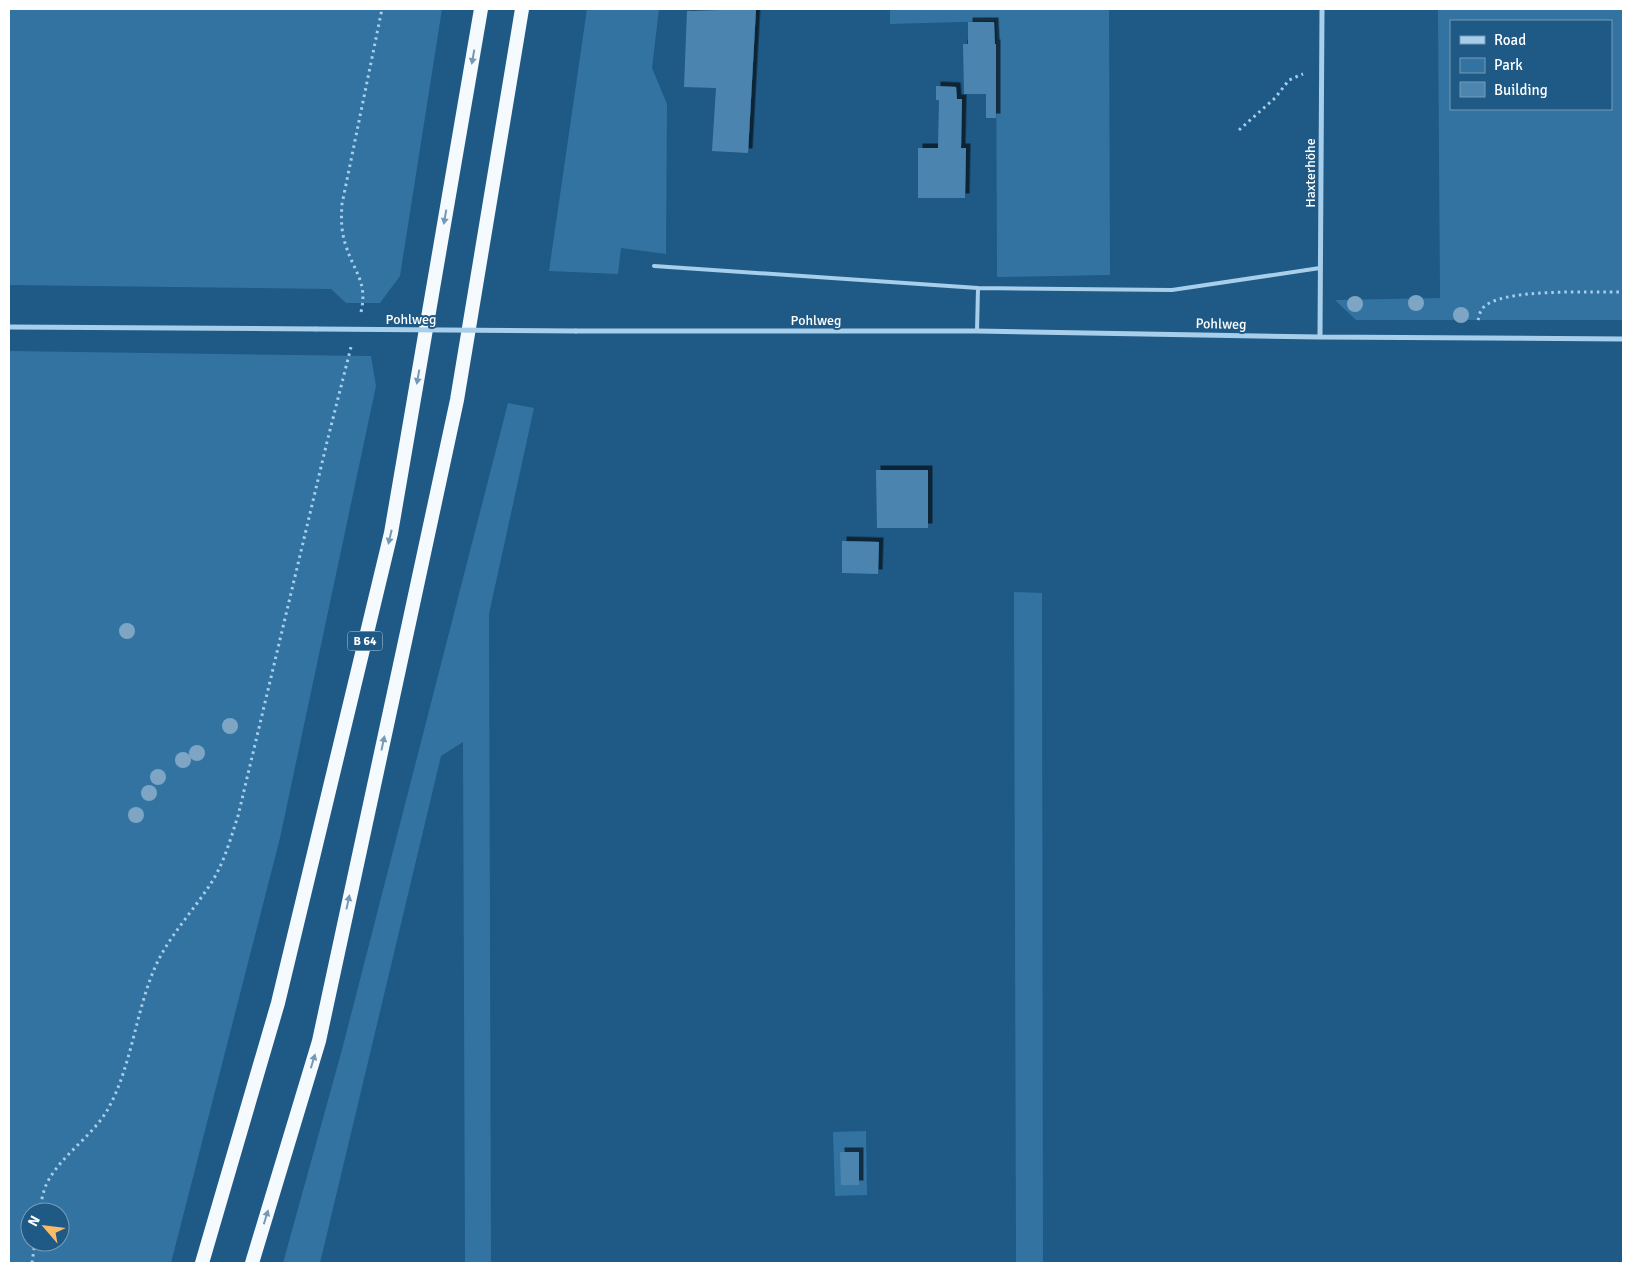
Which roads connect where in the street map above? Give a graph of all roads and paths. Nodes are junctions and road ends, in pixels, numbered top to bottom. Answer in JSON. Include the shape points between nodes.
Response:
{"nodes":[{"id":1,"x":382,"y":9,"type":"edge"},
{"id":2,"x":481,"y":9,"type":"edge"},
{"id":3,"x":522,"y":9,"type":"edge"},
{"id":4,"x":1322,"y":9,"type":"edge"},
{"id":5,"x":1322,"y":66,"type":"junction"},
{"id":6,"x":1239,"y":130,"type":"dead end"},
{"id":7,"x":654,"y":266,"type":"dead end"},
{"id":8,"x":1320,"y":268,"type":"junction"},
{"id":9,"x":978,"y":288,"type":"junction"},
{"id":10,"x":1623,"y":292,"type":"edge"},
{"id":11,"x":358,"y":321,"type":"dead end"},
{"id":12,"x":9,"y":328,"type":"edge"},
{"id":13,"x":977,"y":331,"type":"junction"},
{"id":14,"x":1320,"y":337,"type":"junction"},
{"id":15,"x":1473,"y":337,"type":"junction"},
{"id":16,"x":354,"y":339,"type":"dead end"},
{"id":17,"x":1623,"y":339,"type":"edge"},
{"id":18,"x":42,"y":1202,"type":"edge"},
{"id":19,"x":202,"y":1263,"type":"edge"},
{"id":20,"x":252,"y":1263,"type":"edge"}],
"edges":[{"from":1,"to":11,"type":"path","via":[[342,204],[341,224],[346,246],[362,283],[363,302]]},
{"from":2,"to":19,"type":"highway","number":"B 64","one_way":true,"via":[[391,533],[278,1003]]},
{"from":20,"to":3,"type":"highway","number":"B 64","one_way":true,"via":[[318,1041],[455,409]]},
{"from":4,"to":5,"type":"street","name":"Haxterhöhe"},
{"from":5,"to":6,"type":"path","via":[[1289,80],[1275,98]]},
{"from":5,"to":8,"type":"street","name":"Haxterhöhe"},
{"from":7,"to":9,"type":"lane"},
{"from":8,"to":9,"type":"lane","via":[[1172,290]]},
{"from":8,"to":14,"type":"street","name":"Haxterhöhe"},
{"from":9,"to":13,"type":"lane"},
{"from":10,"to":15,"type":"path","via":[[1528,294],[1493,300],[1481,309]]},
{"from":12,"to":13,"type":"street","name":"Pohlweg","bridge":true},
{"from":13,"to":14,"type":"street","name":"Pohlweg"},
{"from":14,"to":15,"type":"street","name":"Pohlweg"},
{"from":15,"to":17,"type":"street","name":"Pohlweg"},
{"from":16,"to":18,"type":"path","via":[[228,848],[213,879],[168,943],[153,972],[119,1086],[106,1111],[61,1163],[47,1183]]}]}
